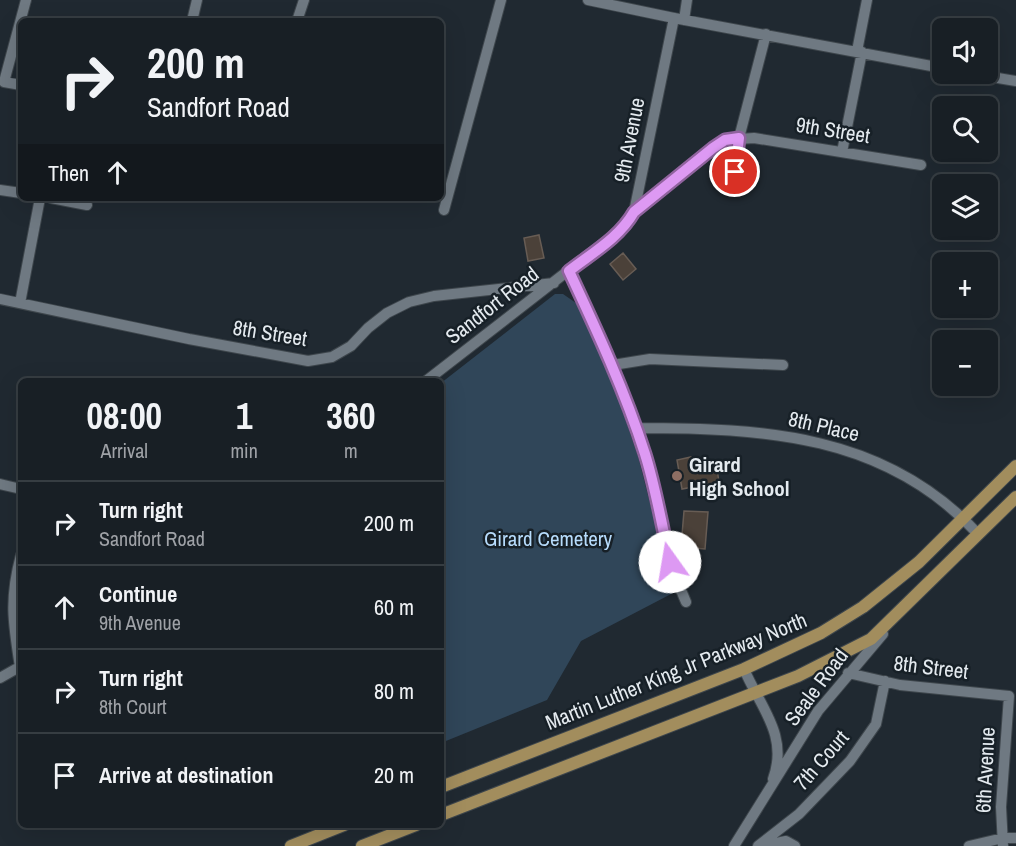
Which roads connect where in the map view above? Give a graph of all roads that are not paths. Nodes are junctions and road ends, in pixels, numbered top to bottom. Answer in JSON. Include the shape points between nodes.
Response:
{"nodes":[{"id":1,"x":26,"y":0,"type":"edge"},
{"id":2,"x":197,"y":0,"type":"edge"},
{"id":3,"x":304,"y":0,"type":"edge"},
{"id":4,"x":501,"y":0,"type":"edge"},
{"id":5,"x":588,"y":0,"type":"edge"},
{"id":6,"x":687,"y":0,"type":"edge"},
{"id":7,"x":867,"y":0,"type":"edge"},
{"id":8,"x":21,"y":18,"type":"edge"},
{"id":9,"x":193,"y":18,"type":"edge"},
{"id":10,"x":298,"y":18,"type":"edge"},
{"id":11,"x":679,"y":19,"type":"junction"},
{"id":12,"x":18,"y":30,"type":"edge"},
{"id":13,"x":766,"y":34,"type":"junction"},
{"id":14,"x":859,"y":52,"type":"junction"},
{"id":15,"x":932,"y":66,"type":"edge"},
{"id":16,"x":998,"y":78,"type":"edge"},
{"id":17,"x":1016,"y":81,"type":"edge"},
{"id":18,"x":18,"y":84,"type":"edge"},
{"id":19,"x":739,"y":138,"type":"junction"},
{"id":20,"x":842,"y":152,"type":"junction"},
{"id":21,"x":921,"y":165,"type":"dead end"},
{"id":22,"x":733,"y":189,"type":"dead end"},
{"id":23,"x":0,"y":190,"type":"edge"},
{"id":24,"x":18,"y":193,"type":"edge"},
{"id":25,"x":39,"y":201,"type":"edge"},
{"id":26,"x":64,"y":201,"type":"edge"},
{"id":27,"x":87,"y":206,"type":"dead end"},
{"id":28,"x":444,"y":210,"type":"dead end"},
{"id":29,"x":634,"y":212,"type":"junction"},
{"id":30,"x":569,"y":271,"type":"junction"},
{"id":31,"x":554,"y":282,"type":"junction"},
{"id":32,"x":0,"y":299,"type":"edge"},
{"id":33,"x":20,"y":303,"type":"junction"},
{"id":34,"x":613,"y":365,"type":"junction"},
{"id":35,"x":783,"y":365,"type":"dead end"},
{"id":36,"x":430,"y":378,"type":"edge"},
{"id":37,"x":636,"y":428,"type":"junction"},
{"id":38,"x":1016,"y":466,"type":"edge"},
{"id":39,"x":0,"y":484,"type":"edge"},
{"id":40,"x":18,"y":488,"type":"edge"},
{"id":41,"x":1016,"y":497,"type":"edge"},
{"id":42,"x":963,"y":518,"type":"junction"},
{"id":43,"x":978,"y":534,"type":"junction"},
{"id":44,"x":18,"y":568,"type":"edge"},
{"id":45,"x":0,"y":594,"type":"edge"},
{"id":46,"x":12,"y":594,"type":"junction"},
{"id":47,"x":686,"y":602,"type":"dead end"},
{"id":48,"x":902,"y":610,"type":"junction"},
{"id":49,"x":18,"y":650,"type":"edge"},
{"id":50,"x":18,"y":668,"type":"edge"},
{"id":51,"x":744,"y":669,"type":"junction"},
{"id":52,"x":848,"y":673,"type":"junction"},
{"id":53,"x":0,"y":678,"type":"edge"},
{"id":54,"x":885,"y":681,"type":"junction"},
{"id":55,"x":754,"y":692,"type":"junction"},
{"id":56,"x":1009,"y":696,"type":"joint"},
{"id":57,"x":444,"y":786,"type":"edge"},
{"id":58,"x":768,"y":793,"type":"junction"},
{"id":59,"x":444,"y":814,"type":"edge"},
{"id":60,"x":336,"y":828,"type":"edge"},
{"id":61,"x":408,"y":828,"type":"edge"},
{"id":62,"x":1016,"y":838,"type":"edge"},
{"id":63,"x":1003,"y":842,"type":"edge"},
{"id":64,"x":291,"y":846,"type":"edge"},
{"id":65,"x":362,"y":846,"type":"edge"},
{"id":66,"x":734,"y":846,"type":"edge"},
{"id":67,"x":760,"y":846,"type":"edge"},
{"id":68,"x":795,"y":846,"type":"edge"},
{"id":69,"x":969,"y":846,"type":"edge"}],
"edges":[{"from":1,"to":8,"type":"street"},
{"from":2,"to":9,"type":"street"},
{"from":3,"to":10,"type":"street"},
{"from":4,"to":28,"type":"street"},
{"from":5,"to":11,"type":"street"},
{"from":6,"to":11,"type":"street","name":"9th Avenue"},
{"from":7,"to":14,"type":"street"},
{"from":11,"to":13,"type":"street"},
{"from":11,"to":29,"type":"street","name":"9th Avenue"},
{"from":12,"to":18,"type":"street","via":[[4,82]]},
{"from":13,"to":14,"type":"street"},
{"from":13,"to":19,"type":"street"},
{"from":14,"to":15,"type":"street"},
{"from":14,"to":20,"type":"street"},
{"from":16,"to":17,"type":"street"},
{"from":19,"to":20,"type":"street","name":"9th Street"},
{"from":19,"to":22,"type":"street"},
{"from":19,"to":29,"type":"street","name":"9th Avenue","via":[[725,140],[713,148]]},
{"from":20,"to":21,"type":"street","name":"9th Street"},
{"from":23,"to":24,"type":"street"},
{"from":25,"to":33,"type":"street"},
{"from":26,"to":27,"type":"street"},
{"from":29,"to":30,"type":"street","name":"Sandfort Road","via":[[627,225]]},
{"from":30,"to":31,"type":"street","name":"Sandfort Road"},
{"from":30,"to":34,"type":"street"},
{"from":31,"to":33,"type":"street","name":"8th Street","via":[[409,302],[387,313],[351,346],[332,357],[308,360]]},
{"from":31,"to":36,"type":"street","name":"Sandfort Road"},
{"from":32,"to":33,"type":"street","name":"8th Street"},
{"from":34,"to":35,"type":"street","via":[[650,359]]},
{"from":34,"to":37,"type":"street"},
{"from":37,"to":42,"type":"street","name":"8th Place","via":[[740,431],[837,446],[904,475]]},
{"from":37,"to":47,"type":"street","via":[[670,562]]},
{"from":38,"to":42,"type":"main road","name":"Martin Luther King Jr Parkway North"},
{"from":39,"to":40,"type":"street"},
{"from":41,"to":43,"type":"main road"},
{"from":42,"to":43,"type":"street","name":"8th Place"},
{"from":42,"to":51,"type":"main road","name":"Martin Luther King Jr Parkway North","via":[[919,562],[862,607],[800,644]]},
{"from":43,"to":48,"type":"main road"},
{"from":44,"to":46,"type":"street"},
{"from":45,"to":46,"type":"street"},
{"from":46,"to":49,"type":"street"},
{"from":48,"to":52,"type":"street","name":"Seale Road"},
{"from":48,"to":55,"type":"main road","via":[[870,639],[798,676]]},
{"from":50,"to":53,"type":"street"},
{"from":51,"to":55,"type":"street","name":"Seale Road"},
{"from":51,"to":57,"type":"main road","name":"Martin Luther King Jr Parkway North"},
{"from":52,"to":54,"type":"street","name":"8th Street"},
{"from":52,"to":58,"type":"street","name":"Seale Road","via":[[818,711]]},
{"from":54,"to":56,"type":"street","name":"8th Street"},
{"from":54,"to":67,"type":"street","name":"7th Court","via":[[876,724],[850,761],[799,814]]},
{"from":55,"to":58,"type":"street","name":"Seale Road","via":[[777,735],[777,770]]},
{"from":55,"to":59,"type":"main road"},
{"from":56,"to":63,"type":"street","name":"6th Avenue","via":[[1001,807]]},
{"from":58,"to":66,"type":"street","name":"Seale Road"},
{"from":60,"to":64,"type":"main road"},
{"from":61,"to":65,"type":"main road"},
{"from":62,"to":63,"type":"street"},
{"from":63,"to":69,"type":"street"},
{"from":67,"to":68,"type":"street","via":[[786,842]]}]}
